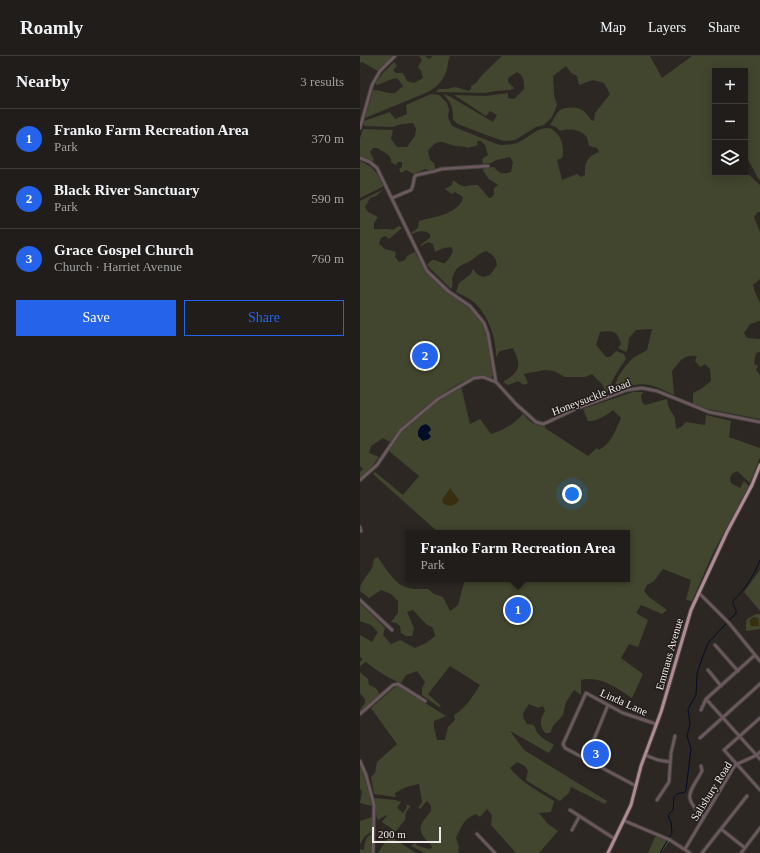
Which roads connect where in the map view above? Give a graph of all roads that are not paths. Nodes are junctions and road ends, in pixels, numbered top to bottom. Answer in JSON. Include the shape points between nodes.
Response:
{"nodes":[{"id":1,"x":395,"y":56,"type":"edge"},
{"id":2,"x":360,"y":128,"type":"edge"},
{"id":3,"x":360,"y":158,"type":"edge"},
{"id":4,"x":488,"y":166,"type":"dead end"},
{"id":5,"x":392,"y":198,"type":"junction"},
{"id":6,"x":496,"y":382,"type":"junction"},
{"id":7,"x":760,"y":422,"type":"edge"},
{"id":8,"x":760,"y":465,"type":"edge"},
{"id":9,"x":360,"y":480,"type":"edge"},
{"id":10,"x":360,"y":528,"type":"edge"},
{"id":11,"x":360,"y":531,"type":"edge"},
{"id":12,"x":699,"y":593,"type":"junction"},
{"id":13,"x":360,"y":600,"type":"edge"},
{"id":14,"x":392,"y":630,"type":"dead end"},
{"id":15,"x":715,"y":645,"type":"dead end"},
{"id":16,"x":755,"y":655,"type":"junction"},
{"id":17,"x":760,"y":661,"type":"edge"},
{"id":18,"x":708,"y":670,"type":"dead end"},
{"id":19,"x":738,"y":671,"type":"junction"},
{"id":20,"x":760,"y":684,"type":"edge"},
{"id":21,"x":721,"y":686,"type":"junction"},
{"id":22,"x":706,"y":699,"type":"junction"},
{"id":23,"x":425,"y":701,"type":"dead end"},
{"id":24,"x":608,"y":705,"type":"junction"},
{"id":25,"x":700,"y":710,"type":"dead end"},
{"id":26,"x":360,"y":714,"type":"edge"},
{"id":27,"x":723,"y":718,"type":"junction"},
{"id":28,"x":760,"y":718,"type":"edge"},
{"id":29,"x":656,"y":724,"type":"junction"},
{"id":30,"x":675,"y":736,"type":"dead end"},
{"id":31,"x":740,"y":736,"type":"junction"},
{"id":32,"x":700,"y":738,"type":"dead end"},
{"id":33,"x":760,"y":752,"type":"edge"},
{"id":34,"x":645,"y":754,"type":"junction"},
{"id":35,"x":756,"y":755,"type":"junction"},
{"id":36,"x":586,"y":759,"type":"junction"},
{"id":37,"x":760,"y":759,"type":"edge"},
{"id":38,"x":360,"y":761,"type":"edge"},
{"id":39,"x":670,"y":762,"type":"junction"},
{"id":40,"x":736,"y":764,"type":"junction"},
{"id":41,"x":701,"y":766,"type":"dead end"},
{"id":42,"x":636,"y":786,"type":"junction"},
{"id":43,"x":760,"y":790,"type":"edge"},
{"id":44,"x":747,"y":796,"type":"dead end"},
{"id":45,"x":657,"y":800,"type":"dead end"},
{"id":46,"x":570,"y":810,"type":"dead end"},
{"id":47,"x":704,"y":816,"type":"junction"},
{"id":48,"x":580,"y":817,"type":"junction"},
{"id":49,"x":624,"y":820,"type":"junction"},
{"id":50,"x":760,"y":828,"type":"edge"},
{"id":51,"x":721,"y":829,"type":"junction"},
{"id":52,"x":572,"y":830,"type":"dead end"},
{"id":53,"x":477,"y":834,"type":"dead end"},
{"id":54,"x":615,"y":839,"type":"junction"},
{"id":55,"x":746,"y":848,"type":"junction"},
{"id":56,"x":685,"y":849,"type":"junction"},
{"id":57,"x":373,"y":853,"type":"edge"},
{"id":58,"x":495,"y":853,"type":"edge"},
{"id":59,"x":608,"y":853,"type":"edge"},
{"id":60,"x":690,"y":853,"type":"edge"},
{"id":61,"x":702,"y":853,"type":"edge"},
{"id":62,"x":741,"y":853,"type":"edge"}],
"edges":[{"from":1,"to":2,"type":"street","via":[[380,71],[372,84]]},
{"from":3,"to":5,"type":"street","via":[[377,168]]},
{"from":4,"to":5,"type":"street","via":[[441,169],[418,174],[414,178],[411,190]]},
{"from":5,"to":6,"type":"street","via":[[427,271],[470,306],[484,323]]},
{"from":6,"to":7,"type":"street","name":"Honeysuckle Road","via":[[523,411],[541,423],[627,390],[642,388],[657,391],[710,412]]},
{"from":6,"to":9,"type":"street","via":[[483,377],[474,378],[438,399],[401,430],[377,465]]},
{"from":8,"to":12,"type":"main road","name":"Emmaus Avenue"},
{"from":10,"to":11,"type":"street"},
{"from":12,"to":16,"type":"street","via":[[728,622]]},
{"from":12,"to":29,"type":"main road","name":"Emmaus Avenue","via":[[687,621]]},
{"from":13,"to":14,"type":"street"},
{"from":15,"to":19,"type":"street"},
{"from":16,"to":17,"type":"street"},
{"from":16,"to":19,"type":"street"},
{"from":18,"to":21,"type":"street"},
{"from":19,"to":21,"type":"street"},
{"from":20,"to":27,"type":"street"},
{"from":21,"to":22,"type":"street"},
{"from":22,"to":25,"type":"street"},
{"from":22,"to":27,"type":"street"},
{"from":23,"to":26,"type":"street","via":[[398,684]]},
{"from":24,"to":29,"type":"street","name":"Linda Lane"},
{"from":24,"to":36,"type":"street"},
{"from":24,"to":36,"type":"street","name":"Linda Lane","via":[[586,693],[563,744]]},
{"from":27,"to":31,"type":"street"},
{"from":27,"to":32,"type":"street"},
{"from":28,"to":31,"type":"street"},
{"from":29,"to":34,"type":"main road","name":"Emmaus Avenue"},
{"from":30,"to":39,"type":"street"},
{"from":31,"to":35,"type":"street"},
{"from":31,"to":40,"type":"street","via":[[724,750]]},
{"from":33,"to":35,"type":"street","name":"Salisbury Road"},
{"from":34,"to":39,"type":"street"},
{"from":34,"to":42,"type":"main road","name":"Emmaus Avenue"},
{"from":35,"to":37,"type":"street"},
{"from":35,"to":40,"type":"street","name":"Salisbury Road"},
{"from":36,"to":42,"type":"street"},
{"from":38,"to":57,"type":"street","via":[[374,805]]},
{"from":39,"to":45,"type":"street","via":[[668,783]]},
{"from":40,"to":43,"type":"street"},
{"from":40,"to":47,"type":"street","name":"Salisbury Road"},
{"from":41,"to":47,"type":"street","via":[[702,771],[691,790],[690,798],[693,807]]},
{"from":42,"to":49,"type":"main road","name":"Emmaus Avenue"},
{"from":44,"to":51,"type":"street"},
{"from":46,"to":48,"type":"street"},
{"from":47,"to":56,"type":"street","name":"Salisbury Road"},
{"from":48,"to":52,"type":"street"},
{"from":48,"to":54,"type":"street"},
{"from":49,"to":54,"type":"main road","name":"Emmaus Avenue"},
{"from":49,"to":56,"type":"street"},
{"from":50,"to":55,"type":"street"},
{"from":51,"to":55,"type":"street"},
{"from":51,"to":61,"type":"street"},
{"from":53,"to":58,"type":"street"},
{"from":54,"to":59,"type":"main road","name":"Emmaus Avenue"},
{"from":55,"to":62,"type":"street"},
{"from":56,"to":60,"type":"street"}]}
